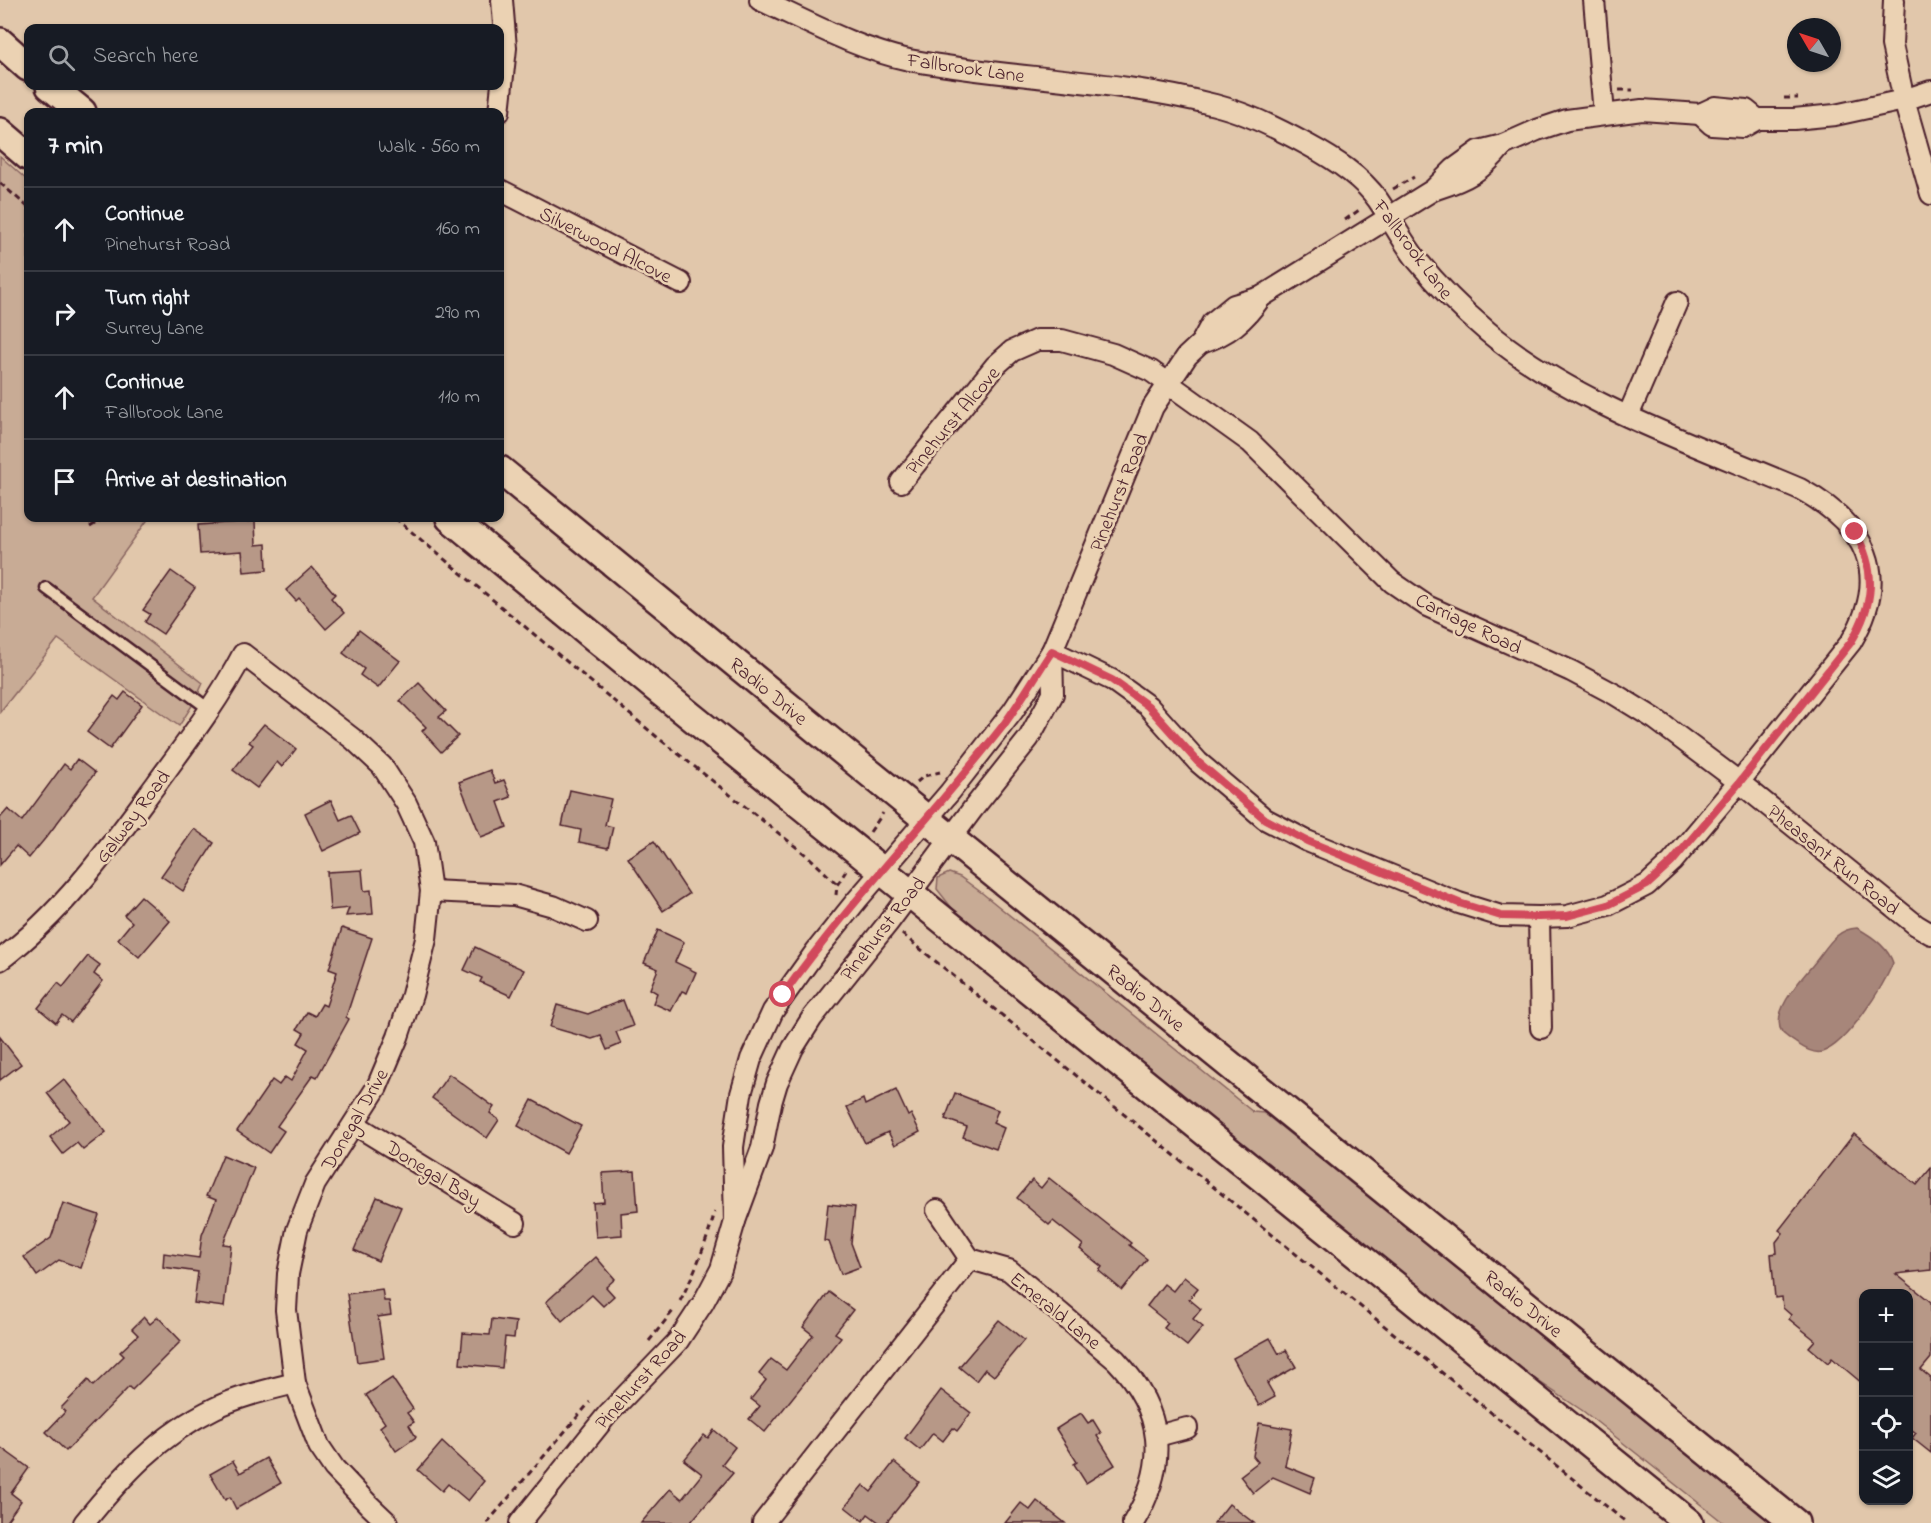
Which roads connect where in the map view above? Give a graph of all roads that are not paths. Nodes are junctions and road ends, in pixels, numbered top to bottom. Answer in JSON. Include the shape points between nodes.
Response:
{"nodes":[{"id":1,"x":502,"y":0,"type":"edge"},
{"id":2,"x":760,"y":0,"type":"edge"},
{"id":3,"x":1593,"y":0,"type":"edge"},
{"id":4,"x":1894,"y":0,"type":"edge"},
{"id":5,"x":504,"y":24,"type":"edge"},
{"id":6,"x":504,"y":24,"type":"edge"},
{"id":7,"x":0,"y":42,"type":"edge"},
{"id":8,"x":24,"y":63,"type":"edge"},
{"id":9,"x":504,"y":66,"type":"edge"},
{"id":10,"x":55,"y":90,"type":"edge"},
{"id":11,"x":501,"y":90,"type":"edge"},
{"id":12,"x":1931,"y":91,"type":"edge"},
{"id":13,"x":1904,"y":100,"type":"junction"},
{"id":14,"x":77,"y":108,"type":"edge"},
{"id":15,"x":499,"y":108,"type":"edge"},
{"id":16,"x":1604,"y":114,"type":"junction"},
{"id":17,"x":0,"y":132,"type":"edge"},
{"id":18,"x":24,"y":153,"type":"edge"},
{"id":19,"x":504,"y":192,"type":"edge"},
{"id":20,"x":1931,"y":194,"type":"edge"},
{"id":21,"x":1388,"y":218,"type":"junction"},
{"id":22,"x":681,"y":283,"type":"dead end"},
{"id":23,"x":1677,"y":302,"type":"dead end"},
{"id":24,"x":1168,"y":383,"type":"junction"},
{"id":25,"x":1628,"y":416,"type":"junction"},
{"id":26,"x":504,"y":473,"type":"edge"},
{"id":27,"x":901,"y":482,"type":"dead end"},
{"id":28,"x":455,"y":522,"type":"edge"},
{"id":29,"x":46,"y":588,"type":"dead end"},
{"id":30,"x":1052,"y":651,"type":"junction"},
{"id":31,"x":243,"y":654,"type":"joint"},
{"id":32,"x":209,"y":709,"type":"junction"},
{"id":33,"x":1739,"y":783,"type":"junction"},
{"id":34,"x":927,"y":819,"type":"junction"},
{"id":35,"x":951,"y":839,"type":"junction"},
{"id":36,"x":882,"y":871,"type":"junction"},
{"id":37,"x":431,"y":891,"type":"junction"},
{"id":38,"x":910,"y":894,"type":"junction"},
{"id":39,"x":1539,"y":917,"type":"junction"},
{"id":40,"x":587,"y":921,"type":"dead end"},
{"id":41,"x":1931,"y":934,"type":"edge"},
{"id":42,"x":0,"y":960,"type":"edge"},
{"id":43,"x":1542,"y":1028,"type":"dead end"},
{"id":44,"x":354,"y":1124,"type":"junction"},
{"id":45,"x":937,"y":1210,"type":"dead end"},
{"id":46,"x":735,"y":1221,"type":"junction"},
{"id":47,"x":515,"y":1223,"type":"dead end"},
{"id":48,"x":970,"y":1259,"type":"junction"},
{"id":49,"x":295,"y":1383,"type":"junction"},
{"id":50,"x":1186,"y":1428,"type":"dead end"},
{"id":51,"x":1157,"y":1436,"type":"junction"},
{"id":52,"x":84,"y":1523,"type":"edge"},
{"id":53,"x":388,"y":1523,"type":"edge"},
{"id":54,"x":520,"y":1523,"type":"edge"},
{"id":55,"x":763,"y":1523,"type":"edge"},
{"id":56,"x":1133,"y":1523,"type":"edge"},
{"id":57,"x":1689,"y":1523,"type":"edge"},
{"id":58,"x":1795,"y":1523,"type":"edge"}],
"edges":[{"from":1,"to":6,"type":"street"},
{"from":2,"to":21,"type":"street","name":"Fallbrook Lane","via":[[844,39],[908,59],[1152,92],[1246,116],[1309,145],[1348,169],[1377,199]]},
{"from":3,"to":16,"type":"street"},
{"from":4,"to":13,"type":"street","via":[[1892,45]]},
{"from":5,"to":9,"type":"street"},
{"from":7,"to":8,"type":"main road"},
{"from":10,"to":14,"type":"main road"},
{"from":11,"to":15,"type":"street"},
{"from":12,"to":13,"type":"street","name":"Pinehurst Road"},
{"from":13,"to":16,"type":"street","name":"Pinehurst Road","via":[[1835,115],[1757,118],[1743,127],[1712,124],[1700,114],[1642,110]]},
{"from":13,"to":20,"type":"street"},
{"from":16,"to":21,"type":"street","name":"Pinehurst Road","via":[[1567,120],[1503,146],[1488,164],[1461,181],[1434,190]]},
{"from":17,"to":18,"type":"main road"},
{"from":19,"to":22,"type":"street","name":"Silverwood Alcove"},
{"from":21,"to":24,"type":"street","name":"Pinehurst Road","via":[[1261,297],[1248,315],[1220,337],[1201,343]]},
{"from":21,"to":25,"type":"street","name":"Fallbrook Lane","via":[[1450,298],[1489,333],[1560,381]]},
{"from":23,"to":25,"type":"street"},
{"from":24,"to":27,"type":"street","name":"Pinehurst Alcove","via":[[1113,354],[1062,340],[1037,340],[1012,351],[995,366]]},
{"from":24,"to":30,"type":"street","name":"Pinehurst Road","via":[[1153,407]]},
{"from":24,"to":33,"type":"street","name":"Carriage Road","via":[[1250,442],[1392,582],[1427,606],[1616,695],[1655,719]]},
{"from":25,"to":33,"type":"street","name":"Fallbrook Lane","via":[[1819,499],[1855,532],[1866,551],[1871,575],[1869,601],[1861,625]]},
{"from":26,"to":34,"type":"main road","name":"Radio Drive"},
{"from":28,"to":36,"type":"main road"},
{"from":29,"to":32,"type":"lane"},
{"from":30,"to":34,"type":"street","name":"Pinehurst Road","via":[[1004,724]]},
{"from":30,"to":35,"type":"street","name":"Pinehurst Road","via":[[1053,694],[1045,711]]},
{"from":30,"to":39,"type":"street","name":"Fallbrook Lane","via":[[1112,680],[1148,706],[1198,762],[1265,819],[1307,841],[1459,903],[1501,916]]},
{"from":31,"to":32,"type":"street","name":"Galway Road"},
{"from":31,"to":37,"type":"street","name":"Donegal Drive","via":[[382,766],[406,803],[424,842]]},
{"from":32,"to":42,"type":"street","name":"Galway Road","via":[[80,886]]},
{"from":33,"to":39,"type":"street","name":"Fallbrook Lane","via":[[1672,862],[1647,885],[1608,905],[1567,916]]},
{"from":33,"to":41,"type":"street","name":"Pheasant Run Road"},
{"from":34,"to":35,"type":"main road","name":"Radio Drive"},
{"from":34,"to":36,"type":"street","name":"Pinehurst Road"},
{"from":35,"to":38,"type":"street","name":"Pinehurst Road"},
{"from":35,"to":58,"type":"main road","name":"Radio Drive"},
{"from":36,"to":38,"type":"main road"},
{"from":36,"to":46,"type":"street","name":"Pinehurst Road","via":[[798,974],[757,1043],[741,1094],[733,1147]]},
{"from":37,"to":40,"type":"street","via":[[514,895]]},
{"from":37,"to":44,"type":"street","name":"Donegal Drive","via":[[426,939],[398,1037],[377,1087]]},
{"from":38,"to":46,"type":"street","name":"Pinehurst Road","via":[[812,1018],[793,1048],[777,1083],[762,1148]]},
{"from":38,"to":57,"type":"main road"},
{"from":39,"to":43,"type":"street"},
{"from":44,"to":47,"type":"street","name":"Donegal Bay"},
{"from":44,"to":49,"type":"street","name":"Donegal Drive","via":[[315,1184],[297,1230],[286,1310]]},
{"from":45,"to":48,"type":"street"},
{"from":46,"to":54,"type":"street","name":"Pinehurst Road","via":[[721,1269],[678,1341],[607,1415]]},
{"from":48,"to":51,"type":"street","name":"Emerald Lane","via":[[1009,1270],[1116,1360],[1143,1393]]},
{"from":48,"to":55,"type":"street"},
{"from":49,"to":52,"type":"street","via":[[215,1408],[172,1432],[124,1474]]},
{"from":49,"to":53,"type":"street","name":"Donegal Drive","via":[[319,1446],[334,1468]]},
{"from":50,"to":51,"type":"street"},
{"from":51,"to":56,"type":"street","name":"Emerald Lane","via":[[1155,1475]]}]}
